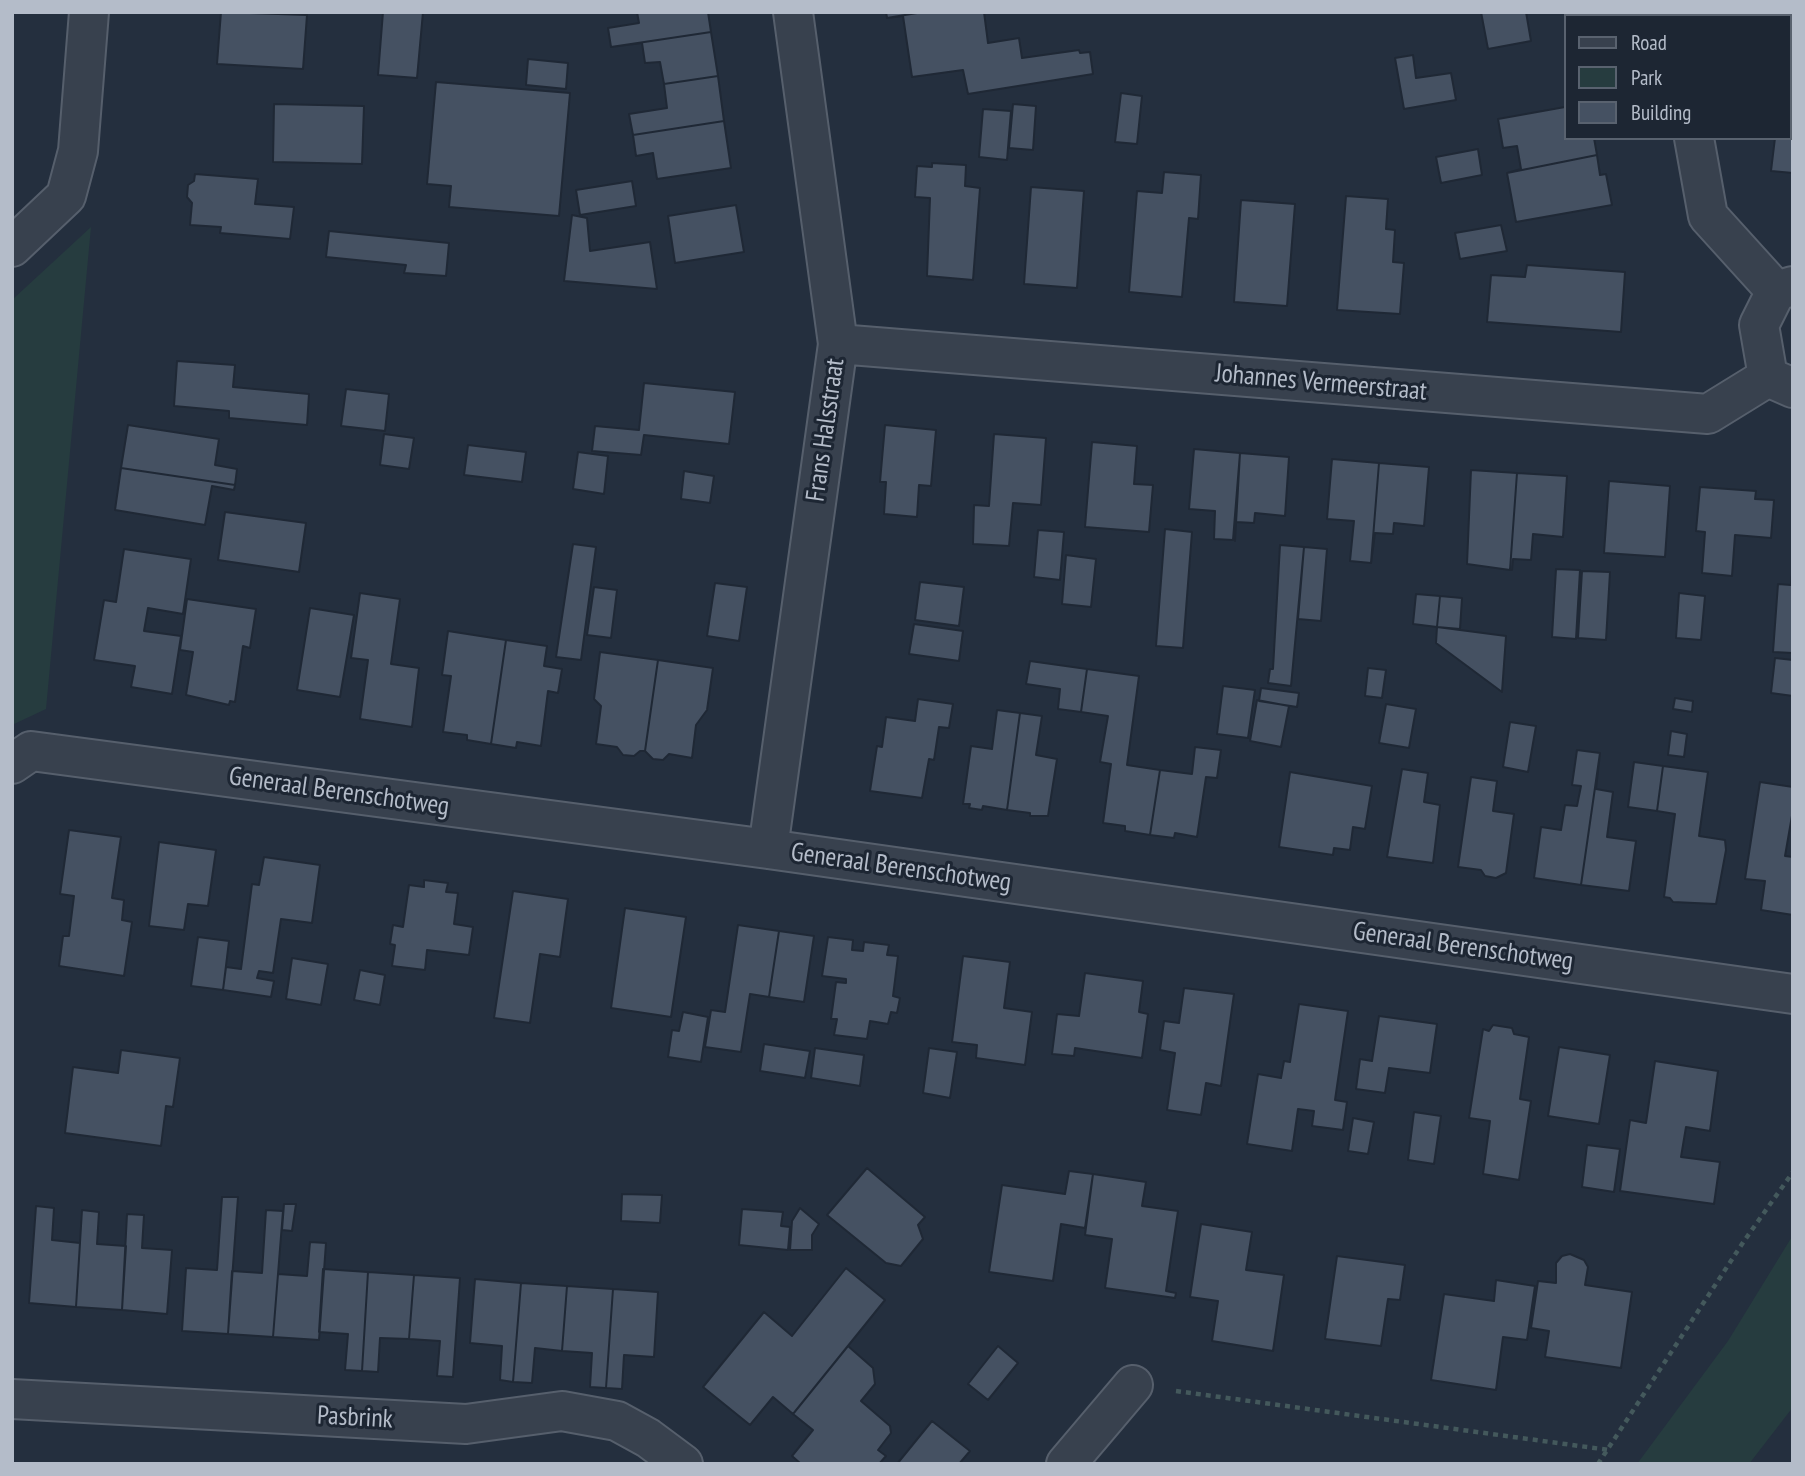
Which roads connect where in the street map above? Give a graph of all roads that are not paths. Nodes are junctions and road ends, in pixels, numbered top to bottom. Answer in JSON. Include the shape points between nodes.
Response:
{"nodes":[{"id":1,"x":89,"y":12,"type":"edge"},
{"id":2,"x":793,"y":12,"type":"edge"},
{"id":3,"x":1694,"y":140,"type":"edge"},
{"id":4,"x":12,"y":247,"type":"edge"},
{"id":5,"x":1784,"y":289,"type":"edge"},
{"id":6,"x":838,"y":344,"type":"junction"},
{"id":7,"x":1781,"y":383,"type":"edge"},
{"id":8,"x":12,"y":764,"type":"edge"},
{"id":9,"x":768,"y":849,"type":"junction"},
{"id":10,"x":1793,"y":994,"type":"edge"},
{"id":11,"x":1133,"y":1385,"type":"road end"},
{"id":12,"x":12,"y":1399,"type":"edge"},
{"id":13,"x":683,"y":1464,"type":"edge"},
{"id":14,"x":1066,"y":1464,"type":"edge"}],
"edges":[{"from":1,"to":4,"type":"street","via":[[78,151],[66,196]]},
{"from":2,"to":6,"type":"street","name":"Frans Halsstraat"},
{"from":3,"to":5,"type":"street","via":[[1708,216]]},
{"from":5,"to":7,"type":"street","via":[[1759,326]]},
{"from":6,"to":7,"type":"street","name":"Johannes Vermeerstraat","via":[[1708,414]]},
{"from":6,"to":9,"type":"street","name":"Frans Halsstraat"},
{"from":8,"to":9,"type":"street","name":"Generaal Berenschotweg","via":[[31,751]]},
{"from":9,"to":10,"type":"street","name":"Generaal Berenschotweg"},
{"from":11,"to":14,"type":"street"},
{"from":12,"to":13,"type":"street","name":"Pasbrink","via":[[466,1424],[562,1411],[617,1421]]}]}
